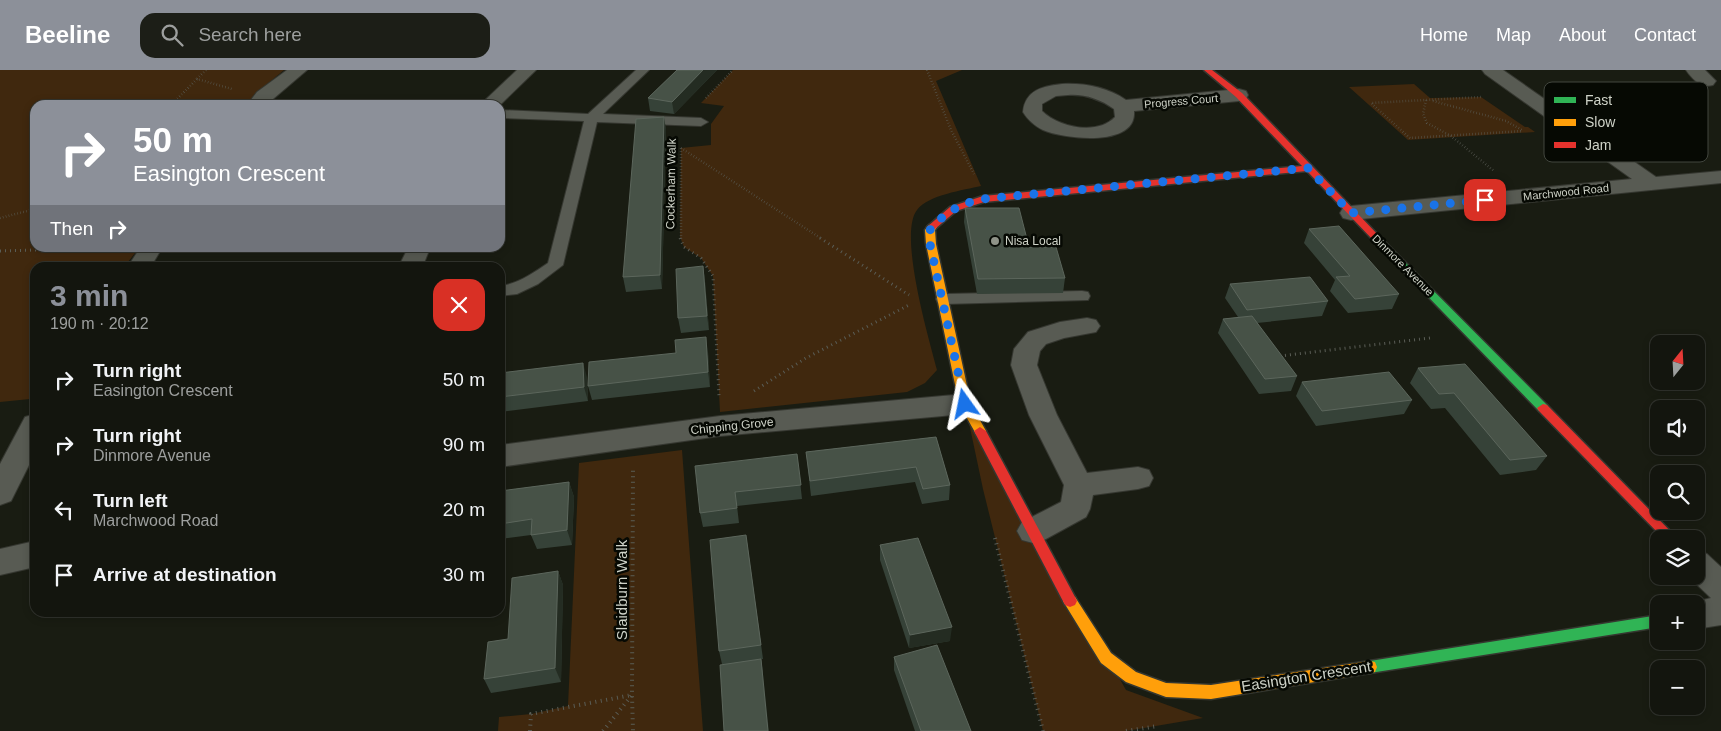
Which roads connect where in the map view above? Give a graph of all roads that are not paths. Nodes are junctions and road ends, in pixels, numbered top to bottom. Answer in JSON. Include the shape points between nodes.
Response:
{"nodes":[{"id":1,"x":298,"y":70,"type":"edge"},
{"id":2,"x":527,"y":70,"type":"edge"},
{"id":3,"x":643,"y":70,"type":"edge"},
{"id":4,"x":1208,"y":70,"type":"edge"},
{"id":5,"x":1491,"y":70,"type":"edge"},
{"id":6,"x":1239,"y":95,"type":"junction"},
{"id":7,"x":260,"y":100,"type":"edge"},
{"id":8,"x":494,"y":100,"type":"edge"},
{"id":9,"x":1122,"y":106,"type":"dead end"},
{"id":10,"x":1544,"y":107,"type":"edge"},
{"id":11,"x":505,"y":114,"type":"edge"},
{"id":12,"x":592,"y":117,"type":"junction"},
{"id":13,"x":701,"y":122,"type":"dead end"},
{"id":14,"x":1622,"y":162,"type":"edge"},
{"id":15,"x":1308,"y":168,"type":"junction"},
{"id":16,"x":1721,"y":177,"type":"edge"},
{"id":17,"x":1651,"y":183,"type":"junction"},
{"id":18,"x":1351,"y":213,"type":"junction"},
{"id":19,"x":505,"y":291,"type":"edge"},
{"id":20,"x":1082,"y":296,"type":"dead end"},
{"id":21,"x":944,"y":299,"type":"junction"},
{"id":22,"x":1087,"y":326,"type":"dead end"},
{"id":23,"x":965,"y":404,"type":"junction"},
{"id":24,"x":30,"y":434,"type":"edge"},
{"id":25,"x":505,"y":455,"type":"edge"},
{"id":26,"x":1138,"y":478,"type":"dead end"},
{"id":27,"x":1079,"y":485,"type":"junction"},
{"id":28,"x":0,"y":493,"type":"edge"},
{"id":29,"x":1663,"y":530,"type":"edge"},
{"id":30,"x":1033,"y":531,"type":"junction"},
{"id":31,"x":30,"y":555,"type":"edge"},
{"id":32,"x":0,"y":562,"type":"edge"},
{"id":33,"x":1705,"y":572,"type":"edge"},
{"id":34,"x":1721,"y":588,"type":"edge"},
{"id":35,"x":1721,"y":611,"type":"edge"},
{"id":36,"x":1705,"y":614,"type":"edge"},
{"id":37,"x":1650,"y":622,"type":"edge"}],
"edges":[{"from":1,"to":7,"type":"street"},
{"from":2,"to":8,"type":"street"},
{"from":3,"to":12,"type":"lane"},
{"from":4,"to":6,"type":"street","name":"Dinmore Avenue"},
{"from":5,"to":10,"type":"street"},
{"from":6,"to":9,"type":"street","name":"Progress Court"},
{"from":6,"to":15,"type":"street","name":"Dinmore Avenue"},
{"from":11,"to":12,"type":"lane"},
{"from":12,"to":13,"type":"lane"},
{"from":12,"to":19,"type":"lane","via":[[555,264],[532,282]]},
{"from":14,"to":17,"type":"street"},
{"from":15,"to":18,"type":"street","name":"Dinmore Avenue"},
{"from":15,"to":21,"type":"street","name":"Easington Crescent","via":[[964,203],[944,214],[930,230],[930,244]]},
{"from":16,"to":17,"type":"street","name":"Marchwood Road"},
{"from":17,"to":18,"type":"street","name":"Marchwood Road"},
{"from":18,"to":29,"type":"street","name":"Dinmore Avenue"},
{"from":20,"to":21,"type":"lane"},
{"from":21,"to":23,"type":"street","name":"Easington Crescent"},
{"from":22,"to":27,"type":"street","via":[[1037,338],[1027,349],[1024,365],[1043,415]]},
{"from":23,"to":25,"type":"street","name":"Chipping Grove","via":[[720,420],[633,438]]},
{"from":23,"to":30,"type":"street","name":"Easington Crescent"},
{"from":24,"to":28,"type":"street"},
{"from":26,"to":27,"type":"street"},
{"from":27,"to":30,"type":"street","via":[[1074,509]]},
{"from":30,"to":37,"type":"street","name":"Easington Crescent","via":[[1074,608],[1106,658],[1131,677],[1166,690],[1211,692]]},
{"from":31,"to":32,"type":"street"},
{"from":33,"to":34,"type":"street"},
{"from":35,"to":36,"type":"street"}]}
